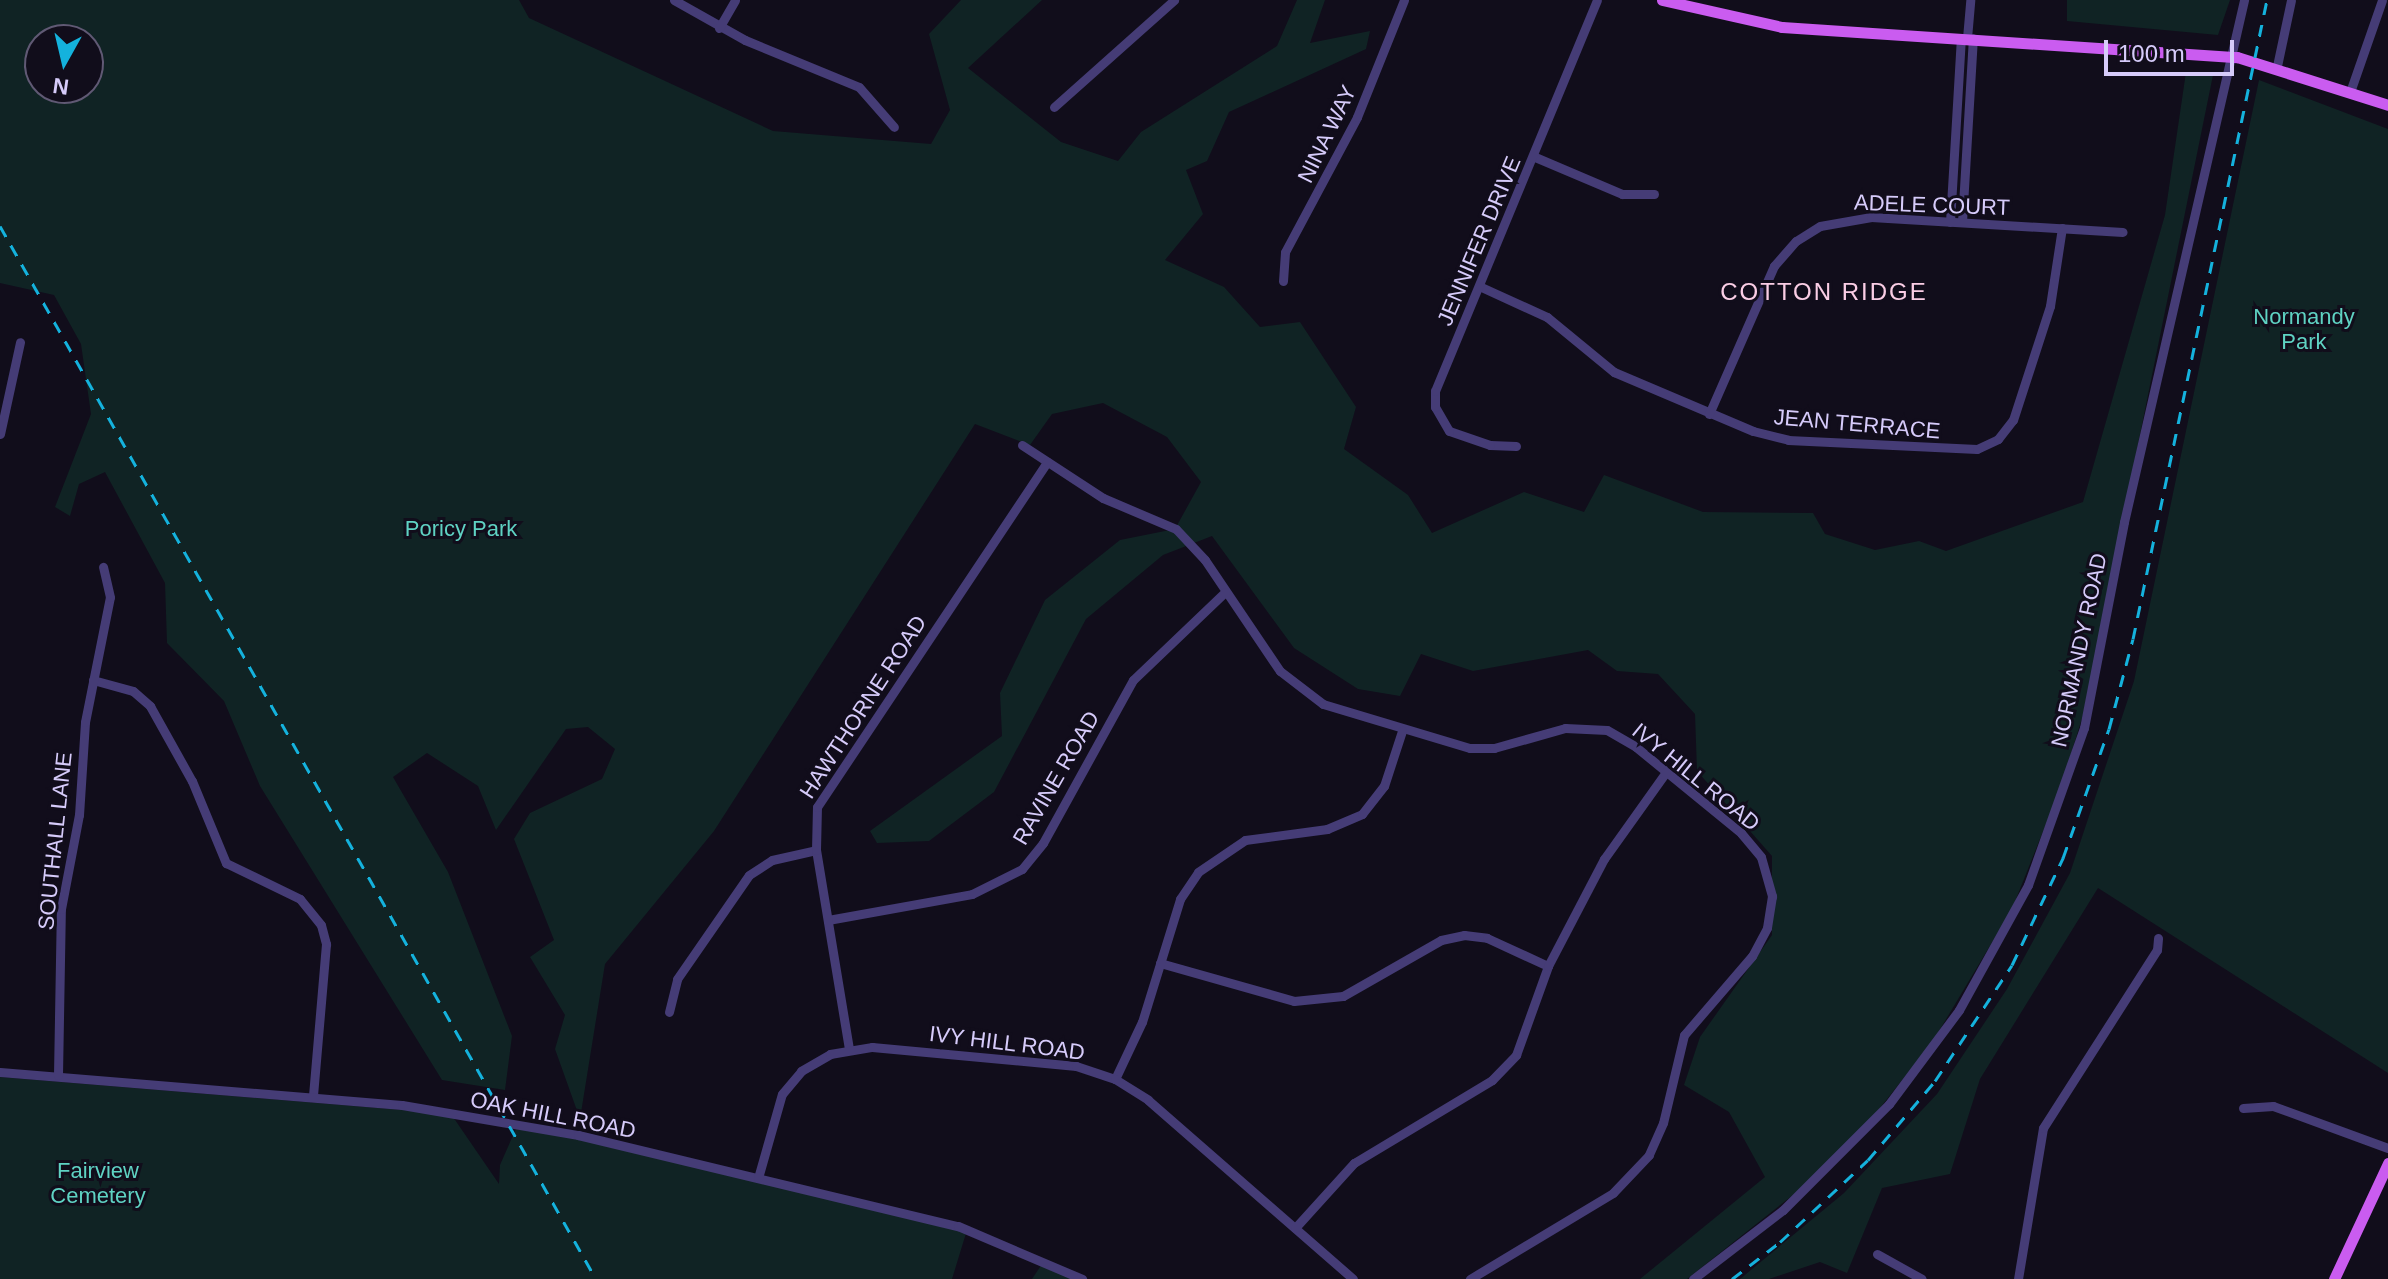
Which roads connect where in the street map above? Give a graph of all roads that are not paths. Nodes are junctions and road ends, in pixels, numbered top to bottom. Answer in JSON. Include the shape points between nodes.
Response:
{"nodes":[{"id":1,"x":674,"y":0,"type":"edge"},
{"id":2,"x":735,"y":0,"type":"edge"},
{"id":3,"x":1174,"y":0,"type":"edge"},
{"id":4,"x":1404,"y":0,"type":"edge"},
{"id":5,"x":1597,"y":0,"type":"edge"},
{"id":6,"x":1662,"y":0,"type":"edge"},
{"id":7,"x":1970,"y":0,"type":"edge"},
{"id":8,"x":2244,"y":0,"type":"edge"},
{"id":9,"x":2291,"y":0,"type":"edge"},
{"id":10,"x":2382,"y":0,"type":"edge"},
{"id":11,"x":719,"y":28,"type":"junction"},
{"id":12,"x":1967,"y":38,"type":"junction"},
{"id":13,"x":2232,"y":56,"type":"junction"},
{"id":14,"x":2277,"y":66,"type":"junction"},
{"id":15,"x":2350,"y":92,"type":"junction"},
{"id":16,"x":2388,"y":105,"type":"edge"},
{"id":17,"x":1054,"y":107,"type":"dead end"},
{"id":18,"x":894,"y":127,"type":"dead end"},
{"id":19,"x":1967,"y":133,"type":"junction"},
{"id":20,"x":1955,"y":134,"type":"junction"},
{"id":21,"x":1535,"y":157,"type":"junction"},
{"id":22,"x":1654,"y":194,"type":"dead end"},
{"id":23,"x":1950,"y":222,"type":"junction"},
{"id":24,"x":1962,"y":222,"type":"junction"},
{"id":25,"x":2062,"y":228,"type":"junction"},
{"id":26,"x":2123,"y":232,"type":"dead end"},
{"id":27,"x":1283,"y":281,"type":"dead end"},
{"id":28,"x":1479,"y":286,"type":"junction"},
{"id":29,"x":20,"y":342,"type":"dead end"},
{"id":30,"x":1709,"y":414,"type":"junction"},
{"id":31,"x":0,"y":434,"type":"edge"},
{"id":32,"x":1022,"y":445,"type":"dead end"},
{"id":33,"x":1516,"y":446,"type":"dead end"},
{"id":34,"x":1047,"y":462,"type":"junction"},
{"id":35,"x":103,"y":567,"type":"dead end"},
{"id":36,"x":1225,"y":592,"type":"junction"},
{"id":37,"x":93,"y":680,"type":"junction"},
{"id":38,"x":1402,"y":731,"type":"junction"},
{"id":39,"x":1666,"y":772,"type":"junction"},
{"id":40,"x":816,"y":850,"type":"junction"},
{"id":41,"x":828,"y":920,"type":"junction"},
{"id":42,"x":2158,"y":938,"type":"dead end"},
{"id":43,"x":1160,"y":963,"type":"junction"},
{"id":44,"x":1548,"y":966,"type":"junction"},
{"id":45,"x":669,"y":1012,"type":"dead end"},
{"id":46,"x":849,"y":1049,"type":"junction"},
{"id":47,"x":0,"y":1072,"type":"edge"},
{"id":48,"x":58,"y":1075,"type":"junction"},
{"id":49,"x":1115,"y":1079,"type":"junction"},
{"id":50,"x":313,"y":1096,"type":"junction"},
{"id":51,"x":2243,"y":1108,"type":"dead end"},
{"id":52,"x":2388,"y":1148,"type":"edge"},
{"id":53,"x":2388,"y":1163,"type":"edge"},
{"id":54,"x":758,"y":1178,"type":"junction"},
{"id":55,"x":1295,"y":1228,"type":"junction"},
{"id":56,"x":1877,"y":1254,"type":"dead end"},
{"id":57,"x":1346,"y":1277,"type":"edge"},
{"id":58,"x":1082,"y":1279,"type":"edge"},
{"id":59,"x":1470,"y":1279,"type":"edge"},
{"id":60,"x":1693,"y":1279,"type":"edge"},
{"id":61,"x":1922,"y":1279,"type":"edge"},
{"id":62,"x":2018,"y":1279,"type":"edge"},
{"id":63,"x":2334,"y":1279,"type":"edge"}],
"edges":[{"from":1,"to":11,"type":"street"},
{"from":2,"to":11,"type":"street"},
{"from":3,"to":17,"type":"street"},
{"from":4,"to":27,"type":"street","name":"NINA WAY","via":[[1357,117],[1285,252]]},
{"from":5,"to":21,"type":"street","name":"JENNIFER DRIVE"},
{"from":6,"to":12,"type":"main road","via":[[1782,27]]},
{"from":7,"to":12,"type":"street"},
{"from":8,"to":13,"type":"street","name":"NORMANDY ROAD"},
{"from":9,"to":14,"type":"street"},
{"from":10,"to":15,"type":"street"},
{"from":11,"to":18,"type":"street","via":[[859,87]]},
{"from":12,"to":13,"type":"main road"},
{"from":12,"to":19,"type":"street"},
{"from":12,"to":20,"type":"street"},
{"from":13,"to":14,"type":"main road"},
{"from":13,"to":60,"type":"street","name":"NORMANDY ROAD","via":[[2124,522],[2084,728],[2032,875],[1959,1010],[1889,1104],[1783,1210]]},
{"from":14,"to":15,"type":"main road"},
{"from":15,"to":16,"type":"main road"},
{"from":19,"to":20,"type":"street"},
{"from":19,"to":24,"type":"street"},
{"from":20,"to":23,"type":"street"},
{"from":21,"to":22,"type":"street","via":[[1622,194]]},
{"from":21,"to":28,"type":"street","name":"JENNIFER DRIVE"},
{"from":23,"to":24,"type":"street","name":"ADELE COURT"},
{"from":23,"to":30,"type":"street","name":"ADELE COURT","via":[[1851,218],[1825,224],[1796,241],[1767,277]]},
{"from":24,"to":25,"type":"street","name":"ADELE COURT"},
{"from":25,"to":26,"type":"street","name":"ADELE COURT"},
{"from":25,"to":30,"type":"street","name":"JEAN TERRACE","via":[[2058,271],[2039,343],[2013,420],[1991,444],[1963,450],[1788,440]]},
{"from":28,"to":30,"type":"street","name":"JEAN TERRACE","via":[[1547,317],[1614,372]]},
{"from":28,"to":33,"type":"street","name":"JENNIFER DRIVE","via":[[1437,383],[1435,407],[1453,433]]},
{"from":29,"to":31,"type":"street"},
{"from":32,"to":34,"type":"street","name":"IVY HILL ROAD"},
{"from":34,"to":36,"type":"street","name":"IVY HILL ROAD","via":[[1103,498],[1176,529]]},
{"from":34,"to":40,"type":"street","name":"HAWTHORNE ROAD","via":[[822,797],[814,821]]},
{"from":35,"to":37,"type":"street","name":"SOUTHALL LANE","via":[[110,597]]},
{"from":36,"to":38,"type":"street","name":"IVY HILL ROAD","via":[[1290,682],[1342,714]]},
{"from":36,"to":41,"type":"street","name":"RAVINE ROAD","via":[[1133,680],[1043,843],[1022,869],[972,894]]},
{"from":37,"to":48,"type":"street","name":"SOUTHALL LANE","via":[[79,815],[61,909]]},
{"from":37,"to":50,"type":"street","via":[[133,691],[150,706],[192,781],[226,863],[300,899],[317,916],[326,944]]},
{"from":38,"to":39,"type":"street","name":"IVY HILL ROAD","via":[[1485,749],[1565,728],[1596,727],[1624,739]]},
{"from":38,"to":43,"type":"street","via":[[1384,786],[1362,814],[1327,829],[1245,840],[1204,865],[1180,899]]},
{"from":39,"to":44,"type":"street","via":[[1617,835]]},
{"from":39,"to":59,"type":"street","name":"IVY HILL ROAD","via":[[1747,839],[1761,857],[1772,896],[1767,928],[1752,956],[1684,1035],[1663,1123],[1642,1164],[1613,1193]]},
{"from":40,"to":41,"type":"street","name":"HAWTHORNE ROAD"},
{"from":40,"to":45,"type":"street","via":[[772,860],[749,875],[677,979]]},
{"from":41,"to":46,"type":"street","name":"HAWTHORNE ROAD"},
{"from":42,"to":62,"type":"street","via":[[2157,950],[2043,1128]]},
{"from":43,"to":44,"type":"street","via":[[1294,1001],[1343,996],[1441,940],[1464,935],[1487,938]]},
{"from":43,"to":49,"type":"street","via":[[1142,1022]]},
{"from":44,"to":55,"type":"street","via":[[1524,1040],[1504,1069],[1354,1163]]},
{"from":46,"to":49,"type":"street","name":"IVY HILL ROAD","via":[[1061,1064]]},
{"from":46,"to":54,"type":"street","name":"IVY HILL ROAD","via":[[814,1061],[792,1079],[774,1115]]},
{"from":47,"to":48,"type":"street","name":"OAK HILL ROAD"},
{"from":48,"to":50,"type":"street","name":"OAK HILL ROAD"},
{"from":49,"to":55,"type":"street","name":"IVY HILL ROAD","via":[[1148,1100]]},
{"from":50,"to":54,"type":"street","name":"OAK HILL ROAD","via":[[532,1127]]},
{"from":51,"to":52,"type":"street","via":[[2273,1106]]},
{"from":53,"to":63,"type":"main road"},
{"from":54,"to":58,"type":"street","name":"OAK HILL ROAD","via":[[987,1235]]},
{"from":55,"to":57,"type":"street","name":"IVY HILL ROAD"},
{"from":56,"to":61,"type":"street"}]}
